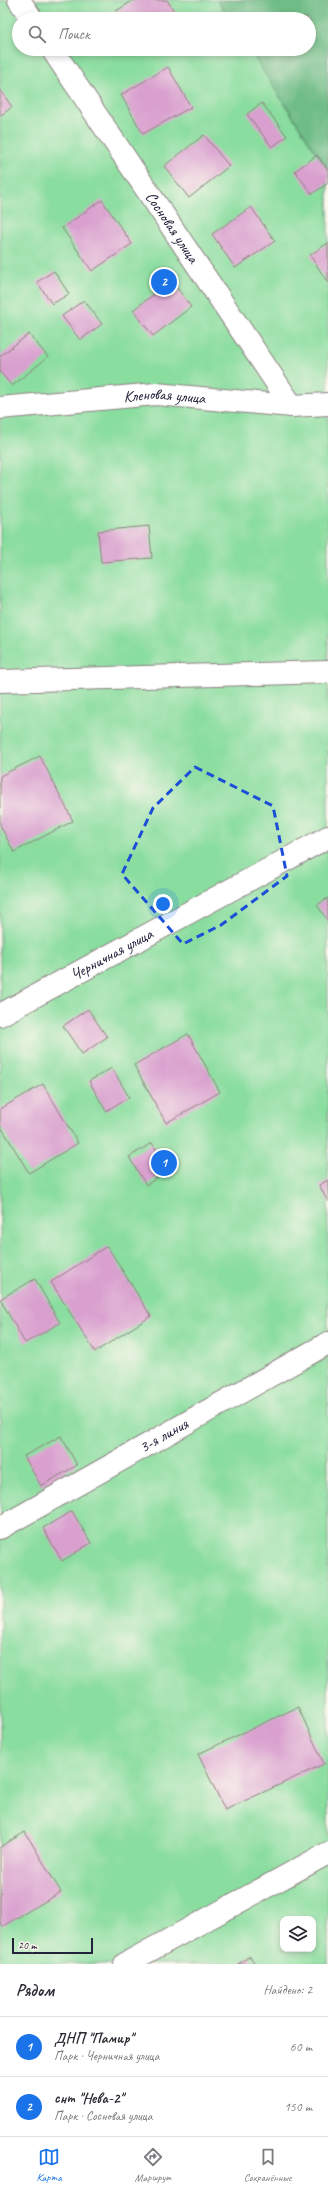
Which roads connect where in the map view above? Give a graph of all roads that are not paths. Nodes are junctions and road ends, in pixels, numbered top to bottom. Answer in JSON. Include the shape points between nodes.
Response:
{"nodes":[{"id":1,"x":19,"y":0,"type":"edge"},
{"id":2,"x":27,"y":12,"type":"edge"},
{"id":3,"x":57,"y":56,"type":"edge"},
{"id":4,"x":328,"y":404,"type":"edge"},
{"id":5,"x":292,"y":406,"type":"junction"},
{"id":6,"x":0,"y":408,"type":"edge"},
{"id":7,"x":328,"y":672,"type":"edge"},
{"id":8,"x":0,"y":681,"type":"edge"},
{"id":9,"x":328,"y":837,"type":"edge"},
{"id":10,"x":0,"y":1015,"type":"edge"},
{"id":11,"x":328,"y":1343,"type":"edge"},
{"id":12,"x":0,"y":1528,"type":"edge"},
{"id":13,"x":328,"y":1853,"type":"edge"},
{"id":14,"x":125,"y":1964,"type":"edge"}],
"edges":[{"from":1,"to":2,"type":"street"},
{"from":3,"to":5,"type":"street","name":"Сосновая улица"},
{"from":4,"to":5,"type":"street","name":"Кленовая улица"},
{"from":5,"to":6,"type":"street","name":"Кленовая улица","via":[[156,394]]},
{"from":7,"to":8,"type":"street"},
{"from":9,"to":10,"type":"street","name":"Черничная улица"},
{"from":11,"to":12,"type":"street","name":"3-я линия"},
{"from":13,"to":14,"type":"street"}]}
